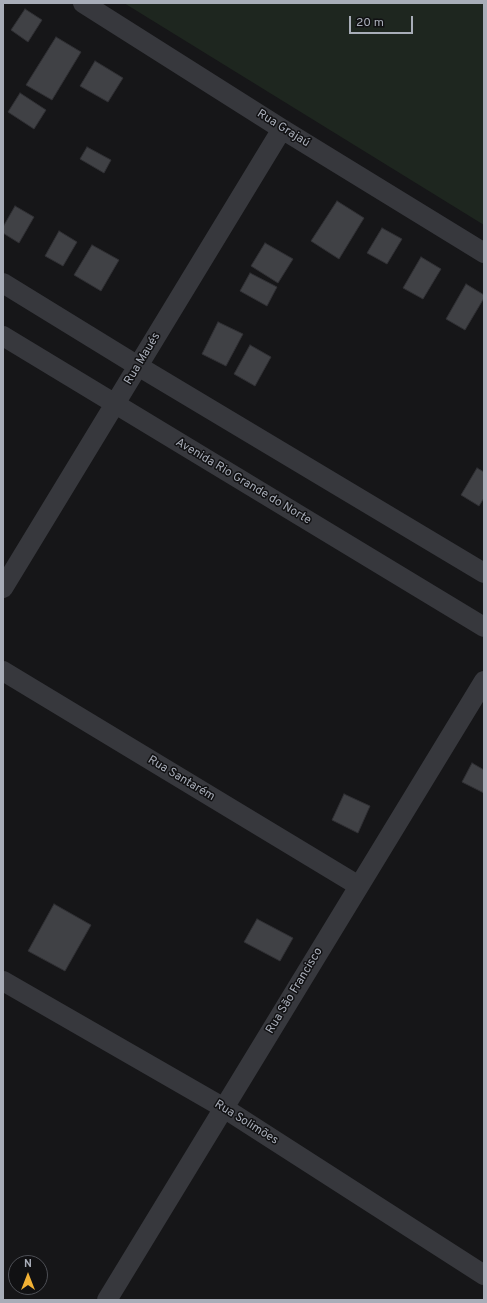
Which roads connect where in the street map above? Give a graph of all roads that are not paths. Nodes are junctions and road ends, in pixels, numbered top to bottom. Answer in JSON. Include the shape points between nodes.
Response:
{"nodes":[{"id":1,"x":83,"y":3,"type":"edge"},
{"id":2,"x":282,"y":129,"type":"junction"},
{"id":3,"x":484,"y":253,"type":"edge"},
{"id":4,"x":3,"y":283,"type":"edge"},
{"id":5,"x":3,"y":336,"type":"edge"},
{"id":6,"x":138,"y":366,"type":"junction"},
{"id":7,"x":115,"y":405,"type":"junction"},
{"id":8,"x":484,"y":573,"type":"edge"},
{"id":9,"x":3,"y":588,"type":"edge"},
{"id":10,"x":484,"y":627,"type":"edge"},
{"id":11,"x":3,"y":671,"type":"edge"},
{"id":12,"x":484,"y":681,"type":"edge"},
{"id":13,"x":359,"y":886,"type":"junction"},
{"id":14,"x":3,"y":981,"type":"edge"},
{"id":15,"x":224,"y":1108,"type":"junction"},
{"id":16,"x":484,"y":1276,"type":"edge"},
{"id":17,"x":107,"y":1300,"type":"edge"}],
"edges":[{"from":1,"to":2,"type":"street","name":"Rua Grajaú"},
{"from":2,"to":3,"type":"street","name":"Rua Grajaú"},
{"from":2,"to":6,"type":"street","name":"Rua Maués"},
{"from":4,"to":6,"type":"street"},
{"from":5,"to":7,"type":"street","name":"Avenida Rio Grande do Norte"},
{"from":6,"to":7,"type":"street","name":"Rua Maués"},
{"from":6,"to":8,"type":"street"},
{"from":7,"to":9,"type":"street","name":"Rua Maués"},
{"from":7,"to":10,"type":"street","name":"Avenida Rio Grande do Norte"},
{"from":11,"to":13,"type":"street","name":"Rua Santarém"},
{"from":12,"to":13,"type":"street","name":"Rua São Francisco"},
{"from":13,"to":15,"type":"street","name":"Rua São Francisco"},
{"from":14,"to":15,"type":"street","name":"Rua Solimões"},
{"from":15,"to":16,"type":"street","name":"Rua Solimões"},
{"from":15,"to":17,"type":"street","name":"Rua São Francisco"}]}
